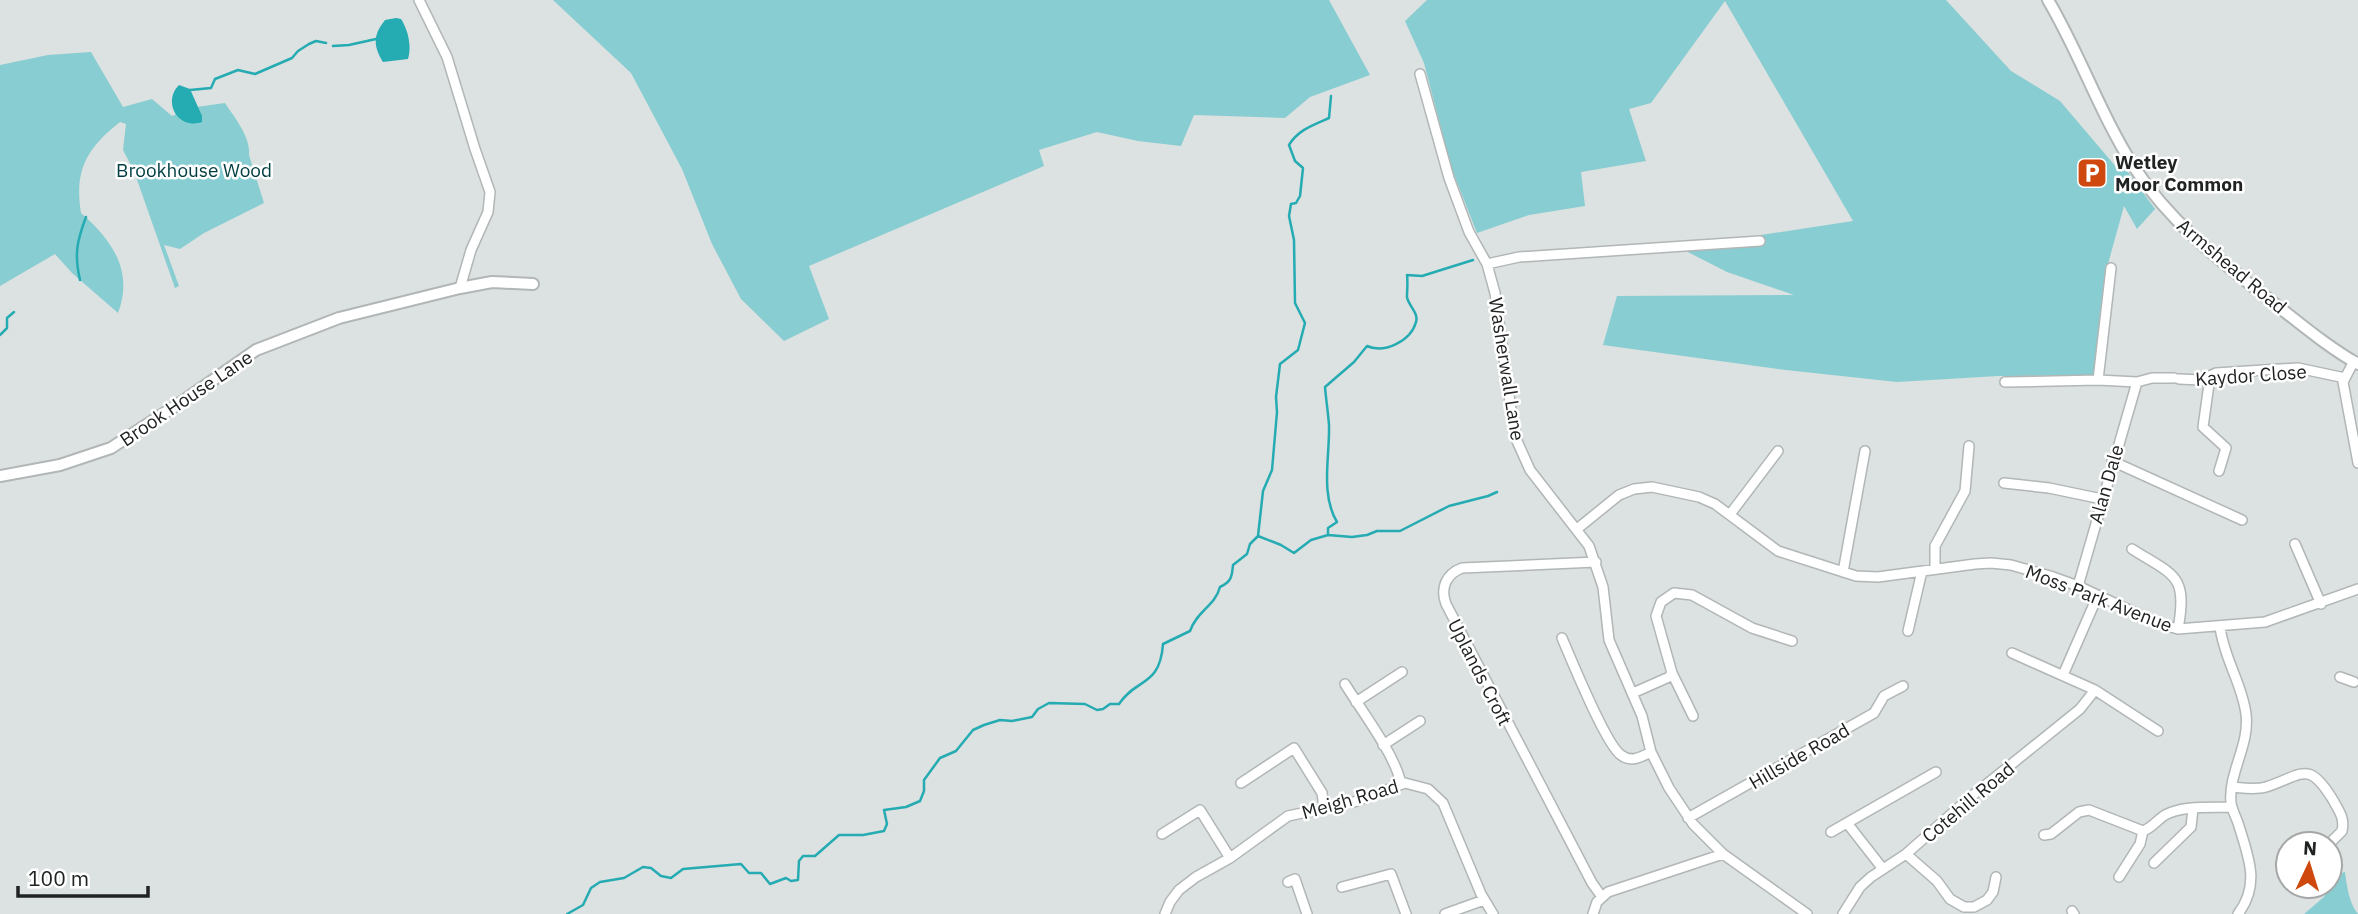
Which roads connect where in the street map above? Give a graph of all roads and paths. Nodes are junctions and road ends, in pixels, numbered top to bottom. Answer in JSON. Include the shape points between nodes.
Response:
{"nodes":[{"id":1,"x":419,"y":0,"type":"edge"},
{"id":2,"x":2049,"y":0,"type":"edge"},
{"id":3,"x":1420,"y":74,"type":"dead end"},
{"id":4,"x":1760,"y":241,"type":"dead end"},
{"id":5,"x":1487,"y":264,"type":"junction"},
{"id":6,"x":2111,"y":268,"type":"dead end"},
{"id":7,"x":533,"y":284,"type":"dead end"},
{"id":8,"x":460,"y":288,"type":"junction"},
{"id":9,"x":2356,"y":363,"type":"edge"},
{"id":10,"x":2210,"y":377,"type":"junction"},
{"id":11,"x":2345,"y":377,"type":"junction"},
{"id":12,"x":2098,"y":380,"type":"junction"},
{"id":13,"x":2005,"y":382,"type":"dead end"},
{"id":14,"x":2137,"y":382,"type":"junction"},
{"id":15,"x":1777,"y":451,"type":"dead end"},
{"id":16,"x":1865,"y":451,"type":"dead end"},
{"id":17,"x":1966,"y":452,"type":"dead end"},
{"id":18,"x":2112,"y":461,"type":"junction"},
{"id":19,"x":2358,"y":463,"type":"edge"},
{"id":20,"x":2219,"y":471,"type":"dead end"},
{"id":21,"x":0,"y":476,"type":"edge"},
{"id":22,"x":2010,"y":480,"type":"dead end"},
{"id":23,"x":2102,"y":499,"type":"junction"},
{"id":24,"x":1731,"y":513,"type":"junction"},
{"id":25,"x":2242,"y":520,"type":"dead end"},
{"id":26,"x":1577,"y":529,"type":"junction"},
{"id":27,"x":2295,"y":544,"type":"dead end"},
{"id":28,"x":2132,"y":549,"type":"dead end"},
{"id":29,"x":1596,"y":562,"type":"junction"},
{"id":30,"x":1935,"y":569,"type":"junction"},
{"id":31,"x":1922,"y":570,"type":"junction"},
{"id":32,"x":1843,"y":572,"type":"junction"},
{"id":33,"x":2078,"y":586,"type":"junction"},
{"id":34,"x":2358,"y":589,"type":"edge"},
{"id":35,"x":2098,"y":595,"type":"junction"},
{"id":36,"x":2320,"y":604,"type":"junction"},
{"id":37,"x":2220,"y":627,"type":"junction"},
{"id":38,"x":2178,"y":629,"type":"junction"},
{"id":39,"x":1908,"y":631,"type":"dead end"},
{"id":40,"x":1562,"y":638,"type":"dead end"},
{"id":41,"x":1792,"y":641,"type":"dead end"},
{"id":42,"x":2012,"y":653,"type":"dead end"},
{"id":43,"x":1402,"y":672,"type":"dead end"},
{"id":44,"x":1672,"y":673,"type":"junction"},
{"id":45,"x":2063,"y":675,"type":"junction"},
{"id":46,"x":2340,"y":677,"type":"dead end"},
{"id":47,"x":2357,"y":683,"type":"edge"},
{"id":48,"x":1345,"y":684,"type":"dead end"},
{"id":49,"x":1903,"y":686,"type":"dead end"},
{"id":50,"x":2095,"y":690,"type":"junction"},
{"id":51,"x":1633,"y":692,"type":"junction"},
{"id":52,"x":1356,"y":702,"type":"junction"},
{"id":53,"x":1693,"y":716,"type":"dead end"},
{"id":54,"x":1419,"y":721,"type":"dead end"},
{"id":55,"x":2158,"y":731,"type":"dead end"},
{"id":56,"x":1383,"y":745,"type":"junction"},
{"id":57,"x":1651,"y":752,"type":"junction"},
{"id":58,"x":1936,"y":772,"type":"dead end"},
{"id":59,"x":1241,"y":783,"type":"dead end"},
{"id":60,"x":1401,"y":784,"type":"junction"},
{"id":61,"x":2233,"y":787,"type":"junction"},
{"id":62,"x":1324,"y":807,"type":"junction"},
{"id":63,"x":2232,"y":807,"type":"junction"},
{"id":64,"x":2193,"y":809,"type":"junction"},
{"id":65,"x":1688,"y":818,"type":"junction"},
{"id":66,"x":1847,"y":823,"type":"junction"},
{"id":67,"x":2342,"y":830,"type":"edge"},
{"id":68,"x":2143,"y":831,"type":"junction"},
{"id":69,"x":1831,"y":832,"type":"dead end"},
{"id":70,"x":1162,"y":834,"type":"dead end"},
{"id":71,"x":2049,"y":835,"type":"dead end"},
{"id":72,"x":1906,"y":854,"type":"junction"},
{"id":73,"x":1723,"y":855,"type":"junction"},
{"id":74,"x":1230,"y":858,"type":"junction"},
{"id":75,"x":2115,"y":862,"type":"dead end"},
{"id":76,"x":2154,"y":863,"type":"dead end"},
{"id":77,"x":2125,"y":867,"type":"junction"},
{"id":78,"x":1884,"y":869,"type":"junction"},
{"id":79,"x":2119,"y":877,"type":"dead end"},
{"id":80,"x":1288,"y":881,"type":"dead end"},
{"id":81,"x":1998,"y":883,"type":"dead end"},
{"id":82,"x":1342,"y":887,"type":"dead end"},
{"id":83,"x":1602,"y":897,"type":"junction"},
{"id":84,"x":1484,"y":900,"type":"junction"},
{"id":85,"x":1165,"y":914,"type":"edge"},
{"id":86,"x":1307,"y":914,"type":"edge"},
{"id":87,"x":1406,"y":914,"type":"edge"},
{"id":88,"x":1445,"y":914,"type":"edge"},
{"id":89,"x":1493,"y":914,"type":"edge"},
{"id":90,"x":1592,"y":914,"type":"edge"},
{"id":91,"x":1807,"y":914,"type":"edge"},
{"id":92,"x":1843,"y":914,"type":"edge"},
{"id":93,"x":2238,"y":914,"type":"edge"}],
"edges":[{"from":1,"to":8,"type":"street","via":[[447,57],[491,192]]},
{"from":2,"to":9,"type":"street","name":"Armshead Road","via":[[2133,165],[2169,212],[2221,262]]},
{"from":3,"to":5,"type":"street","name":"Washerwall Lane","via":[[1449,178],[1469,232]]},
{"from":4,"to":5,"type":"street","via":[[1519,257]]},
{"from":5,"to":26,"type":"street","name":"Washerwall Lane","via":[[1517,441],[1530,470]]},
{"from":6,"to":12,"type":"street","via":[[2115,281]]},
{"from":7,"to":8,"type":"street","name":"Brook House Lane","via":[[492,282]]},
{"from":8,"to":21,"type":"street","name":"Brook House Lane","via":[[339,318],[256,350],[111,448],[60,465]]},
{"from":9,"to":11,"type":"street"},
{"from":10,"to":11,"type":"street","name":"Kaydor Close","via":[[2298,368]]},
{"from":10,"to":14,"type":"street","name":"Kaydor Close"},
{"from":10,"to":20,"type":"street","via":[[2203,427],[2226,448]]},
{"from":11,"to":19,"type":"street"},
{"from":12,"to":13,"type":"street","name":"Kaydor Close"},
{"from":12,"to":14,"type":"street","name":"Kaydor Close"},
{"from":14,"to":18,"type":"street","name":"Alan Dale"},
{"from":15,"to":24,"type":"street"},
{"from":16,"to":32,"type":"street"},
{"from":17,"to":30,"type":"street","via":[[1965,491],[1936,546]]},
{"from":18,"to":23,"type":"street","name":"Alan Dale"},
{"from":18,"to":25,"type":"street"},
{"from":22,"to":23,"type":"street"},
{"from":23,"to":33,"type":"street","name":"Alan Dale"},
{"from":24,"to":26,"type":"street","name":"Moss Park Avenue","via":[[1699,497],[1643,488],[1613,499]]},
{"from":24,"to":32,"type":"street","name":"Moss Park Avenue","via":[[1778,551]]},
{"from":26,"to":29,"type":"street","name":"Washerwall Lane"},
{"from":27,"to":36,"type":"street"},
{"from":28,"to":38,"type":"street","via":[[2179,583],[2183,601]]},
{"from":29,"to":51,"type":"street","name":"Washerwall Lane","via":[[1609,640]]},
{"from":29,"to":83,"type":"street","name":"Uplands Croft","via":[[1467,567],[1450,575],[1443,591],[1503,718]]},
{"from":30,"to":31,"type":"street","name":"Moss Park Avenue"},
{"from":30,"to":33,"type":"street","name":"Moss Park Avenue","via":[[1991,563]]},
{"from":31,"to":32,"type":"street","name":"Moss Park Avenue","via":[[1878,577]]},
{"from":31,"to":39,"type":"street"},
{"from":33,"to":35,"type":"street","name":"Moss Park Avenue"},
{"from":34,"to":36,"type":"street","name":"Moss Park Avenue"},
{"from":35,"to":38,"type":"street","name":"Moss Park Avenue"},
{"from":35,"to":45,"type":"street"},
{"from":36,"to":37,"type":"street","name":"Moss Park Avenue","via":[[2265,622]]},
{"from":37,"to":38,"type":"street","name":"Moss Park Avenue"},
{"from":37,"to":61,"type":"street","via":[[2246,716]]},
{"from":40,"to":57,"type":"street","via":[[1615,751],[1632,759]]},
{"from":41,"to":44,"type":"street","via":[[1752,628],[1692,595],[1674,593],[1661,602],[1656,616]]},
{"from":42,"to":45,"type":"street"},
{"from":43,"to":52,"type":"street"},
{"from":44,"to":51,"type":"street"},
{"from":44,"to":53,"type":"street"},
{"from":45,"to":50,"type":"street"},
{"from":46,"to":47,"type":"street"},
{"from":48,"to":52,"type":"street"},
{"from":49,"to":65,"type":"street","name":"Hillside Road","via":[[1884,696],[1874,713]]},
{"from":50,"to":55,"type":"street"},
{"from":50,"to":72,"type":"street","name":"Cotehill Road","via":[[2080,709]]},
{"from":51,"to":57,"type":"street","name":"Washerwall Lane"},
{"from":52,"to":56,"type":"street"},
{"from":54,"to":56,"type":"street"},
{"from":56,"to":60,"type":"street"},
{"from":57,"to":65,"type":"street","name":"Washerwall Lane"},
{"from":58,"to":66,"type":"street"},
{"from":59,"to":62,"type":"street","via":[[1294,748],[1321,793]]},
{"from":60,"to":62,"type":"street","name":"Meigh Road","via":[[1353,802]]},
{"from":60,"to":84,"type":"street","name":"Meigh Road","via":[[1422,786],[1443,803]]},
{"from":61,"to":63,"type":"street"},
{"from":61,"to":67,"type":"street","via":[[2258,789],[2300,773],[2314,776],[2343,817]]},
{"from":62,"to":74,"type":"street","name":"Meigh Road","via":[[1287,816]]},
{"from":63,"to":64,"type":"street"},
{"from":63,"to":93,"type":"street","via":[[2253,872]]},
{"from":64,"to":68,"type":"street","via":[[2170,813]]},
{"from":64,"to":76,"type":"street","via":[[2191,827]]},
{"from":65,"to":73,"type":"street","name":"Washerwall Lane"},
{"from":66,"to":69,"type":"street"},
{"from":66,"to":78,"type":"street"},
{"from":68,"to":71,"type":"street","via":[[2089,810],[2079,812]]},
{"from":68,"to":77,"type":"street"},
{"from":70,"to":74,"type":"street","via":[[1200,810]]},
{"from":72,"to":78,"type":"street","name":"Cotehill Road"},
{"from":72,"to":81,"type":"street","via":[[1959,906],[1984,903]]},
{"from":73,"to":83,"type":"street"},
{"from":73,"to":91,"type":"street","name":"Washerwall Lane"},
{"from":74,"to":85,"type":"street","name":"Meigh Road","via":[[1179,890]]},
{"from":75,"to":77,"type":"street"},
{"from":77,"to":79,"type":"street"},
{"from":78,"to":92,"type":"street","name":"Cotehill Road","via":[[1860,887]]},
{"from":80,"to":86,"type":"street","via":[[1295,880]]},
{"from":82,"to":87,"type":"street","via":[[1391,874]]},
{"from":83,"to":90,"type":"street"},
{"from":84,"to":88,"type":"street"},
{"from":84,"to":89,"type":"street","name":"Meigh Road"}]}
